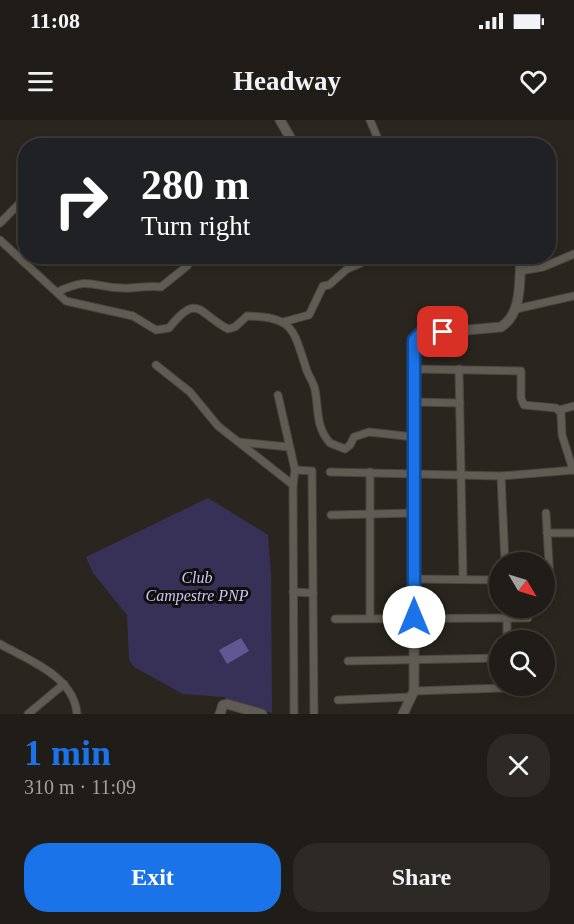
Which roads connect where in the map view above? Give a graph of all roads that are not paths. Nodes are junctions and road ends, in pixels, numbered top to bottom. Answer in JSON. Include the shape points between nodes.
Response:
{"nodes":[{"id":1,"x":280,"y":120,"type":"edge"},
{"id":2,"x":370,"y":120,"type":"edge"},
{"id":3,"x":290,"y":138,"type":"edge"},
{"id":4,"x":378,"y":138,"type":"edge"},
{"id":5,"x":18,"y":204,"type":"edge"},
{"id":6,"x":0,"y":223,"type":"edge"},
{"id":7,"x":0,"y":240,"type":"edge"},
{"id":8,"x":574,"y":255,"type":"edge"},
{"id":9,"x":18,"y":259,"type":"edge"},
{"id":10,"x":556,"y":262,"type":"edge"},
{"id":11,"x":24,"y":264,"type":"edge"},
{"id":12,"x":188,"y":264,"type":"edge"},
{"id":13,"x":357,"y":264,"type":"edge"},
{"id":14,"x":520,"y":264,"type":"edge"},
{"id":15,"x":551,"y":264,"type":"edge"},
{"id":16,"x":520,"y":271,"type":"junction"},
{"id":17,"x":57,"y":292,"type":"junction"},
{"id":18,"x":574,"y":296,"type":"edge"},
{"id":19,"x":516,"y":309,"type":"junction"},
{"id":20,"x":283,"y":322,"type":"junction"},
{"id":21,"x":156,"y":365,"type":"dead end"},
{"id":22,"x":414,"y":369,"type":"junction"},
{"id":23,"x":459,"y":369,"type":"junction"},
{"id":24,"x":278,"y":394,"type":"dead end"},
{"id":25,"x":414,"y":402,"type":"junction"},
{"id":26,"x":460,"y":403,"type":"junction"},
{"id":27,"x":574,"y":406,"type":"edge"},
{"id":28,"x":559,"y":410,"type":"junction"},
{"id":29,"x":414,"y":437,"type":"junction"},
{"id":30,"x":239,"y":442,"type":"junction"},
{"id":31,"x":290,"y":447,"type":"junction"},
{"id":32,"x":295,"y":470,"type":"junction"},
{"id":33,"x":574,"y":470,"type":"edge"},
{"id":34,"x":330,"y":472,"type":"dead end"},
{"id":35,"x":370,"y":472,"type":"junction"},
{"id":36,"x":414,"y":474,"type":"junction"},
{"id":37,"x":463,"y":476,"type":"junction"},
{"id":38,"x":501,"y":476,"type":"junction"},
{"id":39,"x":293,"y":485,"type":"junction"},
{"id":40,"x":414,"y":513,"type":"junction"},
{"id":41,"x":546,"y":513,"type":"dead end"},
{"id":42,"x":370,"y":514,"type":"junction"},
{"id":43,"x":331,"y":515,"type":"dead end"},
{"id":44,"x":547,"y":533,"type":"junction"},
{"id":45,"x":574,"y":533,"type":"edge"},
{"id":46,"x":505,"y":552,"type":"edge"},
{"id":47,"x":546,"y":552,"type":"edge"},
{"id":48,"x":414,"y":579,"type":"junction"},
{"id":49,"x":463,"y":579,"type":"junction"},
{"id":50,"x":489,"y":580,"type":"edge"},
{"id":51,"x":293,"y":592,"type":"junction"},
{"id":52,"x":313,"y":594,"type":"junction"},
{"id":53,"x":414,"y":617,"type":"junction"},
{"id":54,"x":370,"y":618,"type":"junction"},
{"id":55,"x":489,"y":618,"type":"edge"},
{"id":56,"x":507,"y":618,"type":"edge"},
{"id":57,"x":335,"y":619,"type":"dead end"},
{"id":58,"x":507,"y":630,"type":"edge"},
{"id":59,"x":0,"y":644,"type":"edge"},
{"id":60,"x":489,"y":657,"type":"edge"},
{"id":61,"x":414,"y":659,"type":"junction"},
{"id":62,"x":348,"y":661,"type":"dead end"},
{"id":63,"x":64,"y":684,"type":"junction"},
{"id":64,"x":489,"y":688,"type":"edge"},
{"id":65,"x":413,"y":694,"type":"junction"},
{"id":66,"x":338,"y":699,"type":"dead end"},
{"id":67,"x":222,"y":710,"type":"edge"},
{"id":68,"x":28,"y":714,"type":"edge"},
{"id":69,"x":77,"y":714,"type":"edge"},
{"id":70,"x":262,"y":714,"type":"edge"},
{"id":71,"x":294,"y":714,"type":"edge"},
{"id":72,"x":314,"y":714,"type":"edge"},
{"id":73,"x":403,"y":714,"type":"edge"}],
"edges":[{"from":1,"to":3,"type":"street"},
{"from":2,"to":4,"type":"street"},
{"from":5,"to":6,"type":"street"},
{"from":7,"to":9,"type":"street"},
{"from":8,"to":10,"type":"street"},
{"from":11,"to":17,"type":"street"},
{"from":12,"to":17,"type":"street","via":[[161,287],[121,288],[83,282]]},
{"from":13,"to":20,"type":"street","via":[[323,286],[309,315]]},
{"from":14,"to":16,"type":"street"},
{"from":15,"to":16,"type":"street"},
{"from":16,"to":19,"type":"street"},
{"from":17,"to":20,"type":"street","via":[[66,301],[133,316],[159,331],[170,328],[183,311],[192,307],[228,329],[247,316],[274,317]]},
{"from":18,"to":19,"type":"street"},
{"from":19,"to":22,"type":"street","via":[[510,321],[501,327],[420,334],[414,340]]},
{"from":20,"to":29,"type":"street","via":[[296,339],[315,387],[317,417],[330,443],[345,449],[356,435],[365,432]]},
{"from":21,"to":30,"type":"street","via":[[190,392],[218,426]]},
{"from":22,"to":23,"type":"street"},
{"from":22,"to":25,"type":"street"},
{"from":23,"to":26,"type":"street"},
{"from":23,"to":28,"type":"street","via":[[521,371],[524,405]]},
{"from":24,"to":31,"type":"street"},
{"from":25,"to":26,"type":"street"},
{"from":25,"to":29,"type":"street"},
{"from":26,"to":37,"type":"street"},
{"from":27,"to":28,"type":"street"},
{"from":28,"to":33,"type":"street","via":[[562,435]]},
{"from":29,"to":36,"type":"street"},
{"from":30,"to":31,"type":"street"},
{"from":30,"to":39,"type":"street"},
{"from":31,"to":32,"type":"street"},
{"from":32,"to":39,"type":"street"},
{"from":32,"to":52,"type":"street","via":[[312,471]]},
{"from":33,"to":38,"type":"street"},
{"from":34,"to":35,"type":"street"},
{"from":35,"to":36,"type":"street"},
{"from":35,"to":42,"type":"street"},
{"from":36,"to":37,"type":"street"},
{"from":36,"to":40,"type":"street"},
{"from":37,"to":38,"type":"street"},
{"from":37,"to":49,"type":"street"},
{"from":38,"to":46,"type":"street"},
{"from":39,"to":51,"type":"street"},
{"from":40,"to":42,"type":"street"},
{"from":40,"to":48,"type":"street"},
{"from":41,"to":44,"type":"street"},
{"from":42,"to":43,"type":"street"},
{"from":42,"to":54,"type":"street"},
{"from":44,"to":45,"type":"street"},
{"from":44,"to":47,"type":"street"},
{"from":48,"to":49,"type":"street"},
{"from":48,"to":53,"type":"street"},
{"from":49,"to":50,"type":"street"},
{"from":51,"to":52,"type":"street"},
{"from":51,"to":71,"type":"street"},
{"from":52,"to":72,"type":"street"},
{"from":53,"to":54,"type":"street"},
{"from":53,"to":55,"type":"street"},
{"from":53,"to":61,"type":"street"},
{"from":54,"to":57,"type":"street"},
{"from":56,"to":58,"type":"street"},
{"from":59,"to":63,"type":"street"},
{"from":60,"to":61,"type":"street"},
{"from":61,"to":62,"type":"street"},
{"from":61,"to":65,"type":"street"},
{"from":63,"to":68,"type":"street"},
{"from":63,"to":69,"type":"street"},
{"from":64,"to":65,"type":"street"},
{"from":65,"to":66,"type":"street"},
{"from":65,"to":73,"type":"street"},
{"from":67,"to":70,"type":"street"}]}
